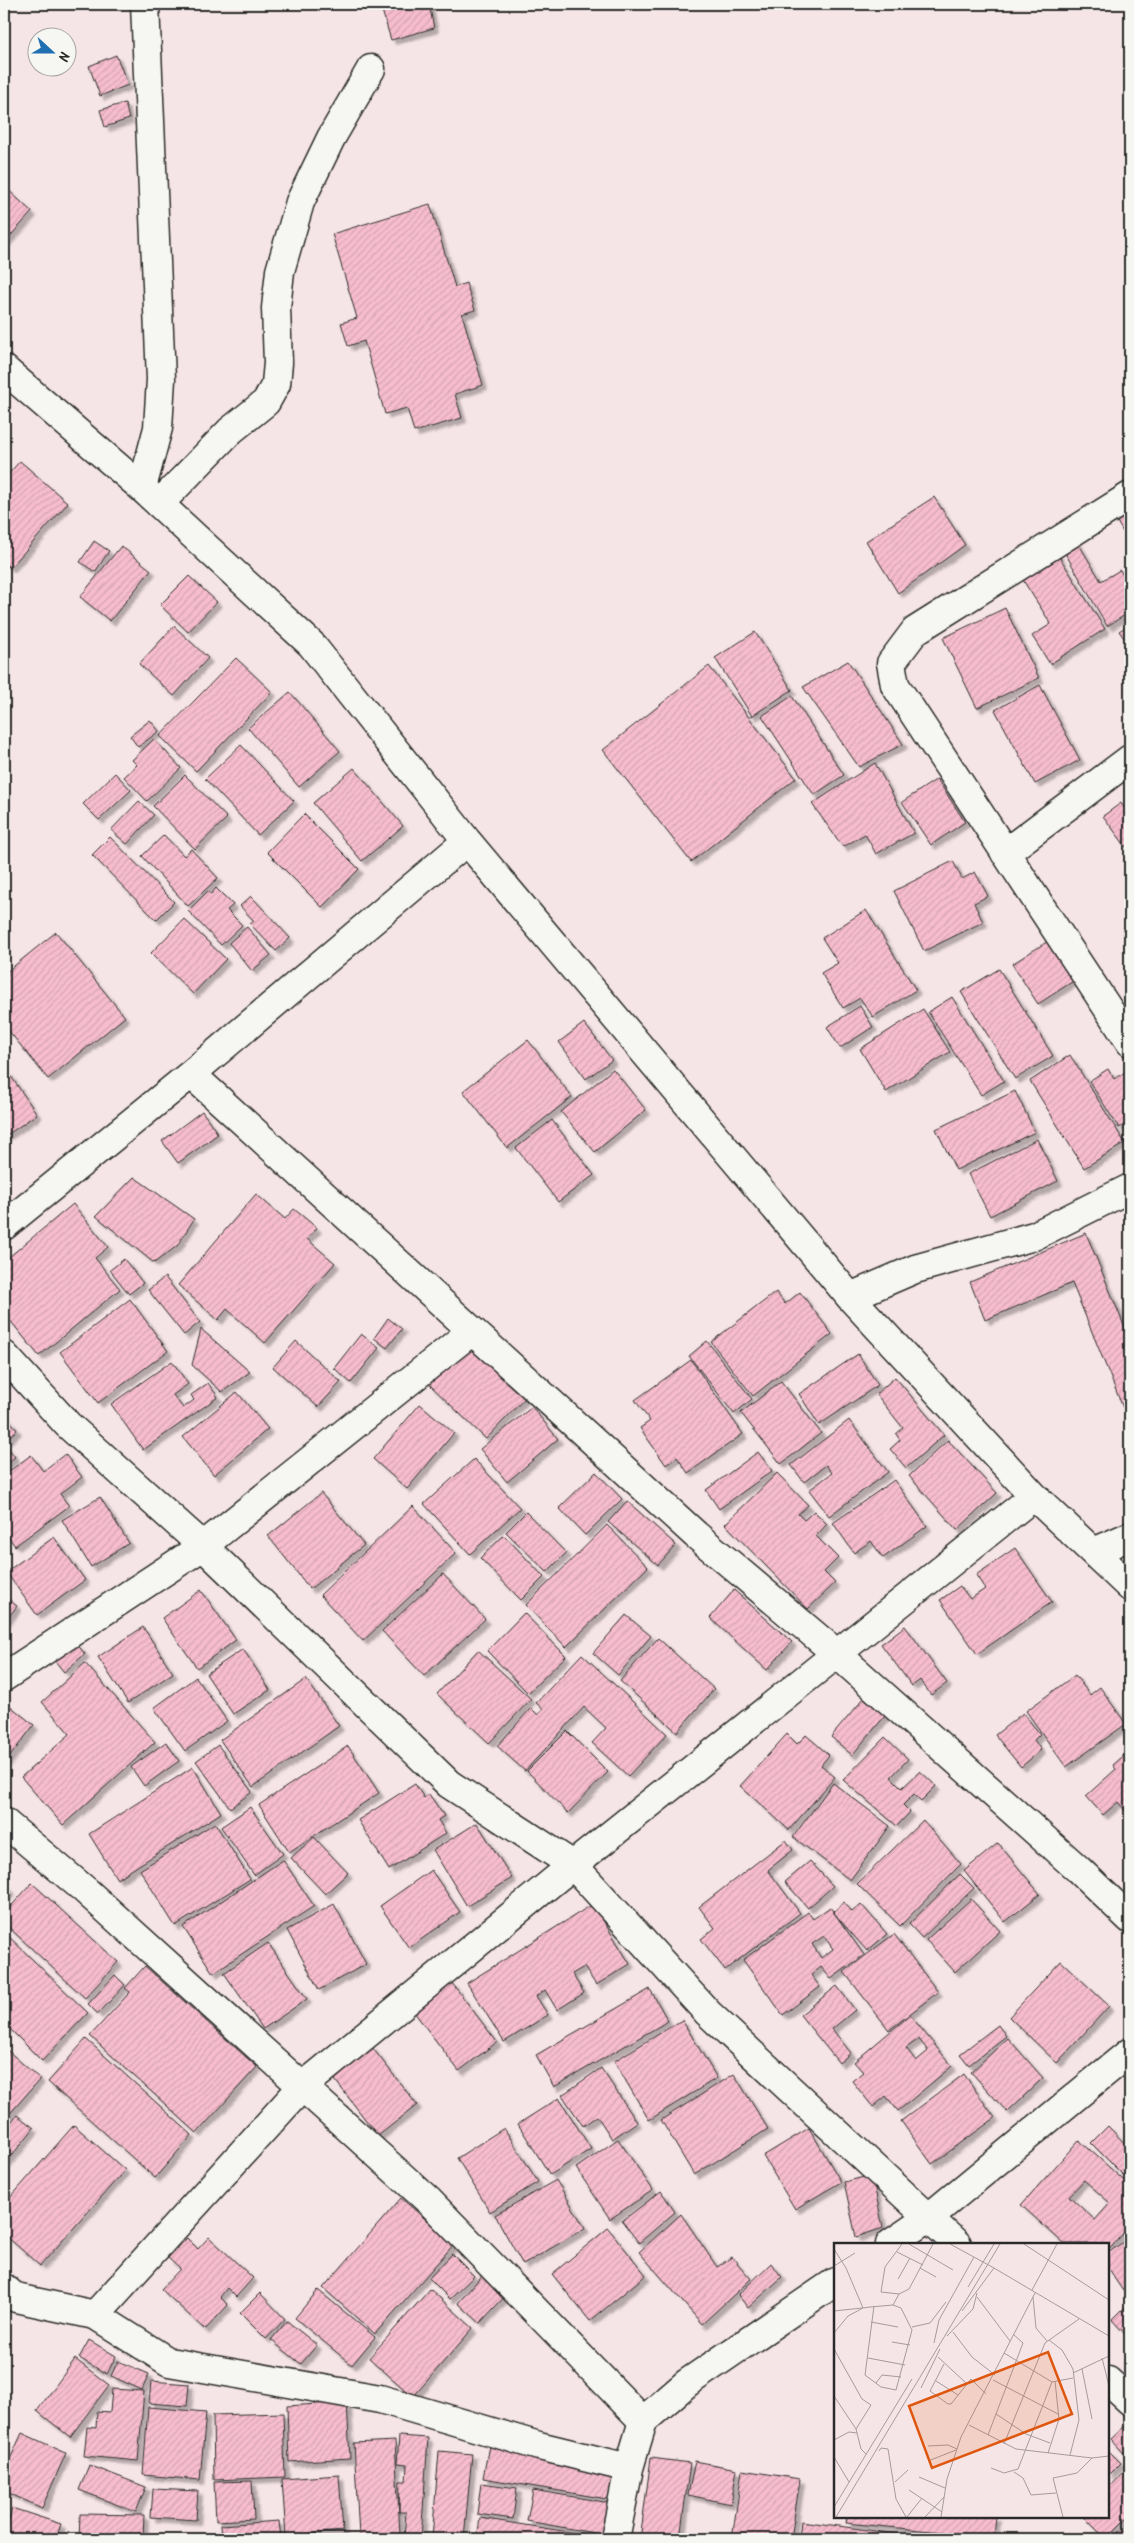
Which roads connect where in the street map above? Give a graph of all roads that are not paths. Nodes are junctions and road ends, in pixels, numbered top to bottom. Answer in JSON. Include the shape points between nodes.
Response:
{"nodes":[{"id":1,"x":146,"y":4,"type":"edge"},
{"id":2,"x":371,"y":69,"type":"dead end"},
{"id":3,"x":4,"y":369,"type":"edge"},
{"id":4,"x":150,"y":496,"type":"junction"},
{"id":5,"x":1130,"y":496,"type":"edge"},
{"id":6,"x":1130,"y":759,"type":"edge"},
{"id":7,"x":467,"y":840,"type":"junction"},
{"id":8,"x":1005,"y":853,"type":"junction"},
{"id":9,"x":1130,"y":1042,"type":"edge"},
{"id":10,"x":190,"y":1074,"type":"junction"},
{"id":11,"x":1130,"y":1188,"type":"edge"},
{"id":12,"x":4,"y":1226,"type":"edge"},
{"id":13,"x":850,"y":1297,"type":"junction"},
{"id":14,"x":472,"y":1331,"type":"junction"},
{"id":15,"x":4,"y":1355,"type":"edge"},
{"id":16,"x":1034,"y":1496,"type":"junction"},
{"id":17,"x":1130,"y":1536,"type":"edge"},
{"id":18,"x":204,"y":1546,"type":"junction"},
{"id":19,"x":1094,"y":1552,"type":"junction"},
{"id":20,"x":1130,"y":1587,"type":"edge"},
{"id":21,"x":836,"y":1653,"type":"junction"},
{"id":22,"x":4,"y":1677,"type":"edge"},
{"id":23,"x":4,"y":1822,"type":"edge"},
{"id":24,"x":573,"y":1865,"type":"junction"},
{"id":25,"x":1130,"y":1919,"type":"edge"},
{"id":26,"x":1130,"y":2052,"type":"edge"},
{"id":27,"x":301,"y":2088,"type":"junction"},
{"id":28,"x":928,"y":2218,"type":"junction"},
{"id":29,"x":891,"y":2243,"type":"edge"},
{"id":30,"x":956,"y":2243,"type":"edge"},
{"id":31,"x":834,"y":2283,"type":"edge"},
{"id":32,"x":4,"y":2288,"type":"edge"},
{"id":33,"x":95,"y":2315,"type":"junction"},
{"id":34,"x":1109,"y":2382,"type":"edge"},
{"id":35,"x":1130,"y":2401,"type":"edge"},
{"id":36,"x":643,"y":2421,"type":"junction"},
{"id":37,"x":629,"y":2468,"type":"junction"},
{"id":38,"x":616,"y":2539,"type":"edge"}],
"edges":[{"from":1,"to":4,"type":"street","via":[[161,379]]},
{"from":2,"to":4,"type":"street","via":[[331,138],[300,202],[280,271],[276,308],[276,384],[266,402]]},
{"from":3,"to":4,"type":"street"},
{"from":4,"to":7,"type":"street","via":[[311,644]]},
{"from":5,"to":8,"type":"street","via":[[915,631],[891,663],[895,685]]},
{"from":6,"to":8,"type":"street"},
{"from":7,"to":10,"type":"street"},
{"from":7,"to":13,"type":"street"},
{"from":8,"to":9,"type":"street"},
{"from":10,"to":12,"type":"street"},
{"from":10,"to":14,"type":"street"},
{"from":11,"to":13,"type":"street","via":[[1034,1236],[915,1269]]},
{"from":13,"to":16,"type":"street"},
{"from":14,"to":18,"type":"street"},
{"from":14,"to":21,"type":"street","via":[[696,1535]]},
{"from":15,"to":18,"type":"street","via":[[68,1425]]},
{"from":16,"to":19,"type":"street"},
{"from":16,"to":21,"type":"street"},
{"from":17,"to":19,"type":"street"},
{"from":18,"to":22,"type":"street"},
{"from":18,"to":24,"type":"street","via":[[449,1784]]},
{"from":19,"to":20,"type":"street"},
{"from":21,"to":24,"type":"street"},
{"from":21,"to":25,"type":"street"},
{"from":23,"to":27,"type":"street","via":[[85,1890]]},
{"from":24,"to":27,"type":"street"},
{"from":24,"to":28,"type":"street","via":[[708,2013]]},
{"from":26,"to":28,"type":"street"},
{"from":27,"to":33,"type":"street"},
{"from":27,"to":36,"type":"street","via":[[428,2201]]},
{"from":28,"to":29,"type":"street"},
{"from":28,"to":30,"type":"street"},
{"from":31,"to":36,"type":"street","via":[[687,2384]]},
{"from":32,"to":33,"type":"street","via":[[16,2298]]},
{"from":33,"to":37,"type":"street","via":[[170,2362],[380,2398],[539,2446]]},
{"from":34,"to":35,"type":"street"},
{"from":36,"to":37,"type":"street"},
{"from":37,"to":38,"type":"street"}]}
